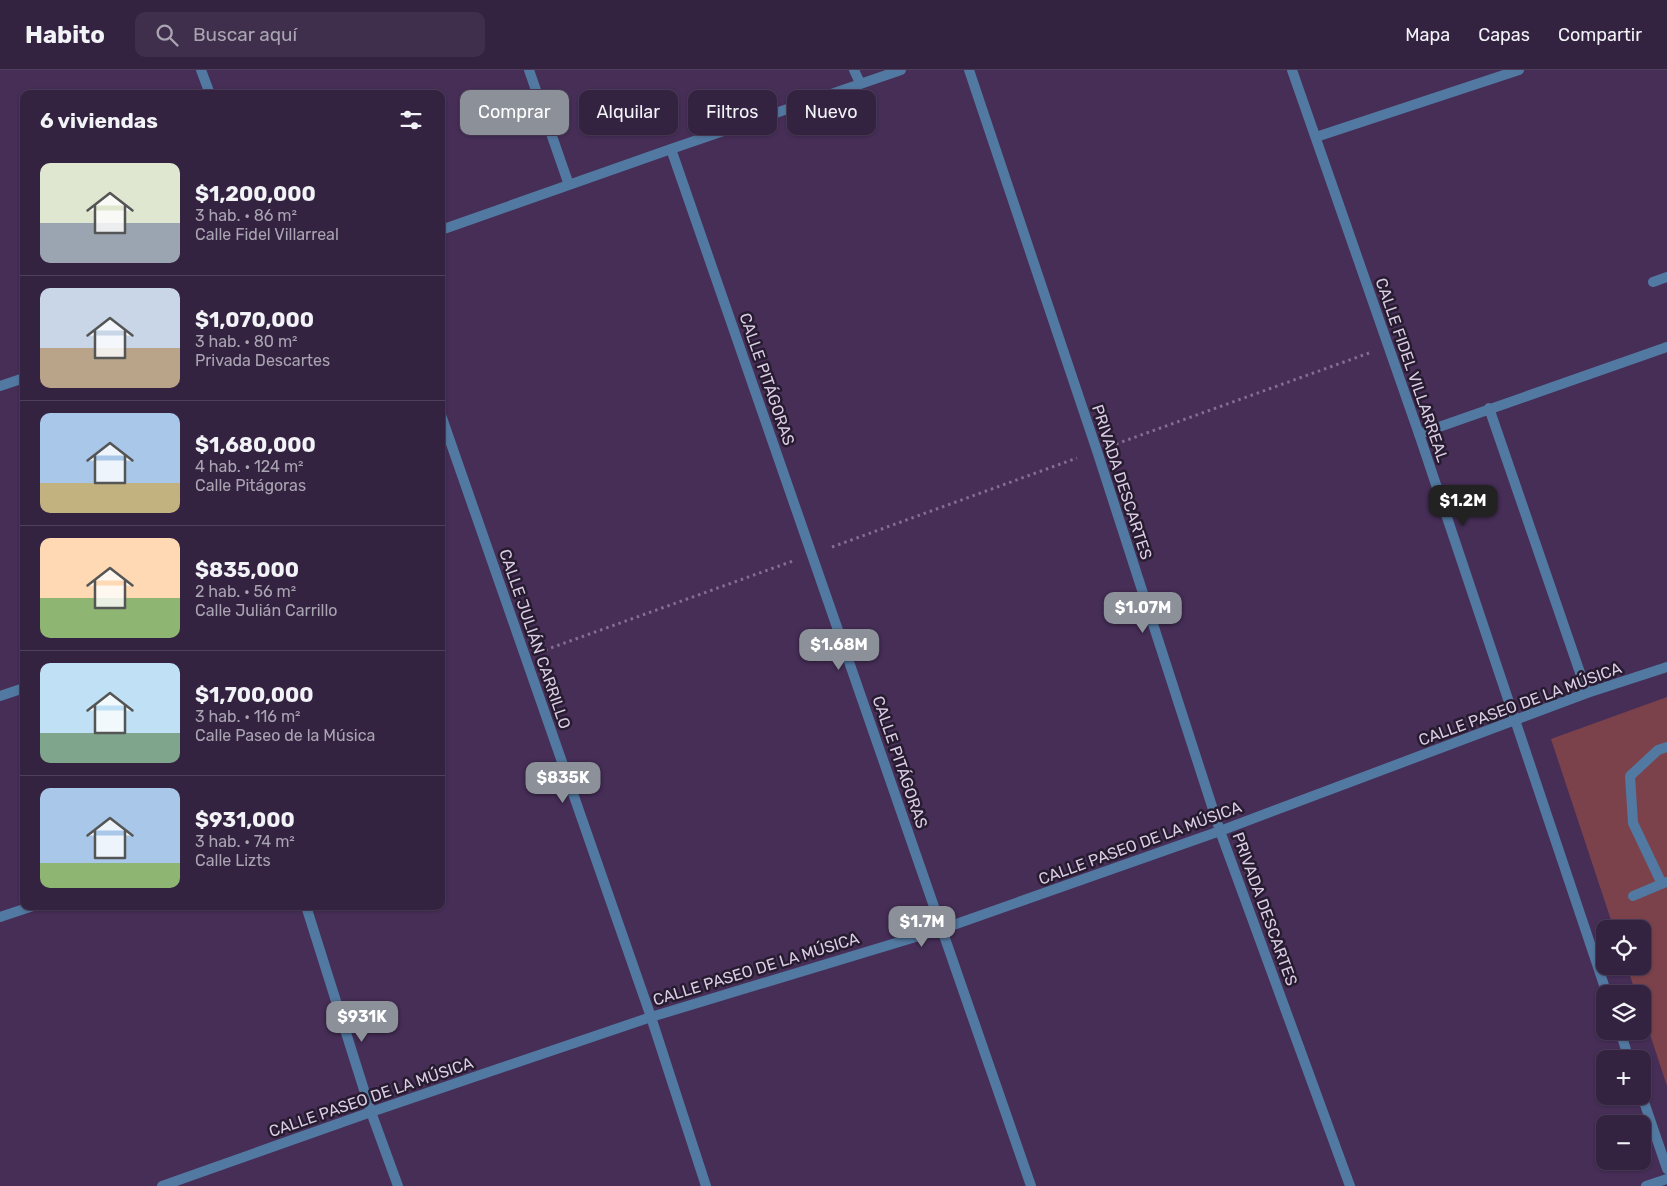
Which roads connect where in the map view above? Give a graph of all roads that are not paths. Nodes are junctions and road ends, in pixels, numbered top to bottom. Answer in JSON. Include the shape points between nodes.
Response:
{"nodes":[{"id":1,"x":202,"y":70,"type":"edge"},
{"id":2,"x":529,"y":70,"type":"edge"},
{"id":3,"x":854,"y":70,"type":"edge"},
{"id":4,"x":901,"y":70,"type":"edge"},
{"id":5,"x":969,"y":70,"type":"edge"},
{"id":6,"x":1292,"y":70,"type":"edge"},
{"id":7,"x":1518,"y":70,"type":"edge"},
{"id":8,"x":860,"y":84,"type":"junction"},
{"id":9,"x":209,"y":90,"type":"edge"},
{"id":10,"x":1316,"y":137,"type":"junction"},
{"id":11,"x":671,"y":148,"type":"junction"},
{"id":12,"x":569,"y":185,"type":"junction"},
{"id":13,"x":445,"y":229,"type":"edge"},
{"id":14,"x":1667,"y":277,"type":"edge"},
{"id":15,"x":1653,"y":282,"type":"dead end"},
{"id":16,"x":1667,"y":346,"type":"edge"},
{"id":17,"x":20,"y":379,"type":"edge"},
{"id":18,"x":0,"y":386,"type":"edge"},
{"id":19,"x":1489,"y":408,"type":"junction"},
{"id":20,"x":445,"y":427,"type":"edge"},
{"id":21,"x":1419,"y":434,"type":"junction"},
{"id":22,"x":1667,"y":667,"type":"edge"},
{"id":23,"x":20,"y":689,"type":"edge"},
{"id":24,"x":1587,"y":694,"type":"junction"},
{"id":25,"x":0,"y":696,"type":"edge"},
{"id":26,"x":1514,"y":721,"type":"junction"},
{"id":27,"x":1667,"y":747,"type":"edge"},
{"id":28,"x":1220,"y":831,"type":"junction"},
{"id":29,"x":1664,"y":883,"type":"edge"},
{"id":30,"x":1633,"y":896,"type":"dead end"},
{"id":31,"x":21,"y":910,"type":"edge"},
{"id":32,"x":307,"y":910,"type":"edge"},
{"id":33,"x":0,"y":917,"type":"edge"},
{"id":34,"x":942,"y":929,"type":"junction"},
{"id":35,"x":1604,"y":985,"type":"edge"},
{"id":36,"x":651,"y":1017,"type":"junction"},
{"id":37,"x":1645,"y":1105,"type":"edge"},
{"id":38,"x":371,"y":1112,"type":"junction"},
{"id":39,"x":1667,"y":1169,"type":"edge"},
{"id":40,"x":1667,"y":1179,"type":"edge"},
{"id":41,"x":162,"y":1186,"type":"edge"},
{"id":42,"x":398,"y":1186,"type":"edge"},
{"id":43,"x":706,"y":1186,"type":"edge"},
{"id":44,"x":1032,"y":1186,"type":"edge"},
{"id":45,"x":1350,"y":1186,"type":"edge"},
{"id":46,"x":1646,"y":1186,"type":"edge"}],
"edges":[{"from":1,"to":9,"type":"street"},
{"from":2,"to":12,"type":"street"},
{"from":3,"to":8,"type":"street"},
{"from":4,"to":8,"type":"street"},
{"from":5,"to":28,"type":"street","name":"PRIVADA DESCARTES"},
{"from":6,"to":10,"type":"street","name":"CALLE FIDEL VILLARREAL"},
{"from":7,"to":10,"type":"street"},
{"from":8,"to":11,"type":"street"},
{"from":10,"to":21,"type":"street","name":"CALLE FIDEL VILLARREAL"},
{"from":11,"to":12,"type":"street"},
{"from":11,"to":34,"type":"street","name":"CALLE PITÁGORAS"},
{"from":12,"to":13,"type":"street"},
{"from":14,"to":15,"type":"street"},
{"from":16,"to":19,"type":"street"},
{"from":17,"to":18,"type":"street"},
{"from":19,"to":21,"type":"street"},
{"from":19,"to":24,"type":"street"},
{"from":20,"to":36,"type":"street","name":"CALLE JULIÁN CARRILLO"},
{"from":21,"to":26,"type":"street","name":"CALLE FIDEL VILLARREAL"},
{"from":22,"to":24,"type":"street","name":"CALLE PASEO DE LA MÚSICA"},
{"from":23,"to":25,"type":"street"},
{"from":24,"to":26,"type":"street","name":"CALLE PASEO DE LA MÚSICA"},
{"from":26,"to":28,"type":"street","name":"CALLE PASEO DE LA MÚSICA"},
{"from":26,"to":35,"type":"street","name":"CALLE FIDEL VILLARREAL"},
{"from":27,"to":29,"type":"street","via":[[1658,750],[1630,776],[1633,823]]},
{"from":28,"to":34,"type":"street","name":"CALLE PASEO DE LA MÚSICA"},
{"from":28,"to":45,"type":"street","name":"PRIVADA DESCARTES"},
{"from":29,"to":30,"type":"street"},
{"from":31,"to":33,"type":"street"},
{"from":32,"to":38,"type":"street"},
{"from":34,"to":36,"type":"street","name":"CALLE PASEO DE LA MÚSICA"},
{"from":34,"to":44,"type":"street","name":"CALLE PITÁGORAS"},
{"from":36,"to":38,"type":"street","name":"CALLE PASEO DE LA MÚSICA"},
{"from":36,"to":43,"type":"street","name":"CALLE JULIÁN CARRILLO"},
{"from":37,"to":39,"type":"street"},
{"from":38,"to":41,"type":"street","name":"CALLE PASEO DE LA MÚSICA"},
{"from":38,"to":42,"type":"street"},
{"from":40,"to":46,"type":"street"}]}
